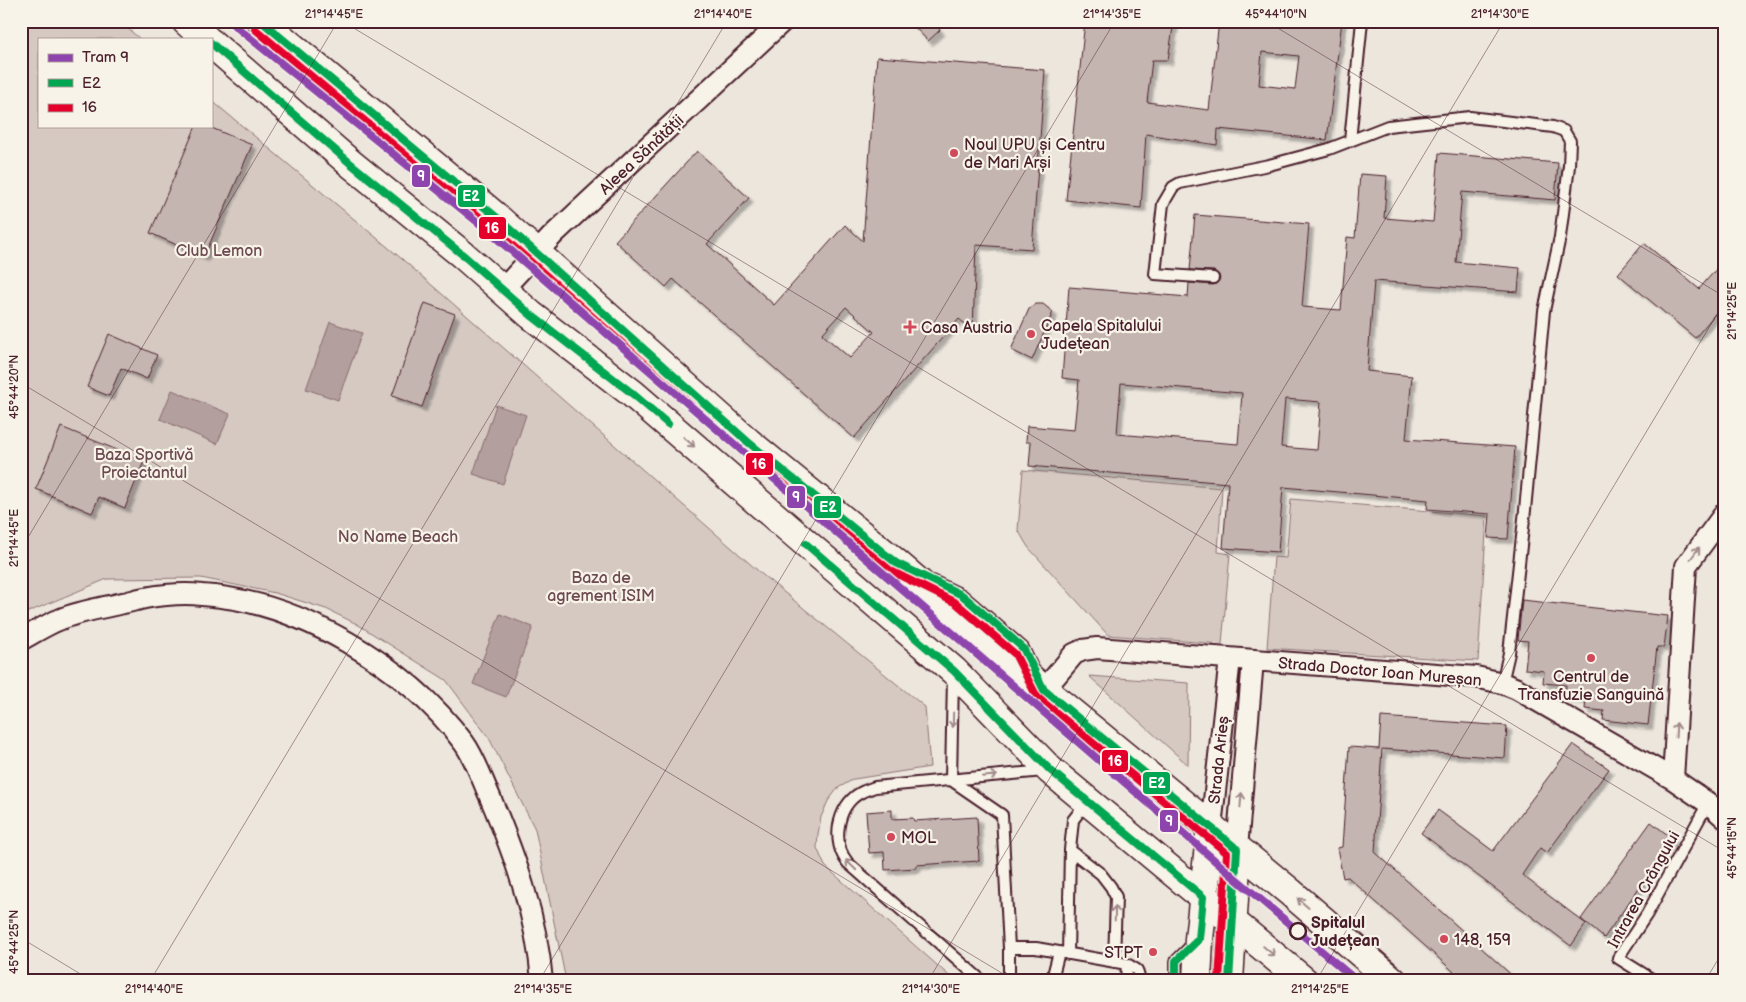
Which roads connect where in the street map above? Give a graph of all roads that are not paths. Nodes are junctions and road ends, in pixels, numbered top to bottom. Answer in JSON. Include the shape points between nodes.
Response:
{"nodes":[{"id":1,"x":186,"y":21,"type":"edge"},
{"id":2,"x":261,"y":21,"type":"edge"},
{"id":3,"x":783,"y":21,"type":"edge"},
{"id":4,"x":1362,"y":21,"type":"edge"},
{"id":5,"x":205,"y":38,"type":"edge"},
{"id":6,"x":212,"y":44,"type":"edge"},
{"id":7,"x":1350,"y":141,"type":"junction"},
{"id":8,"x":537,"y":252,"type":"junction"},
{"id":9,"x":1213,"y":278,"type":"dead end"},
{"id":10,"x":502,"y":290,"type":"junction"},
{"id":11,"x":1725,"y":513,"type":"edge"},
{"id":12,"x":21,"y":640,"type":"edge"},
{"id":13,"x":1230,"y":658,"type":"junction"},
{"id":14,"x":1252,"y":660,"type":"junction"},
{"id":15,"x":954,"y":672,"type":"junction"},
{"id":16,"x":1502,"y":683,"type":"junction"},
{"id":17,"x":1044,"y":690,"type":"junction"},
{"id":18,"x":1050,"y":770,"type":"junction"},
{"id":19,"x":1673,"y":778,"type":"junction"},
{"id":20,"x":951,"y":780,"type":"junction"},
{"id":21,"x":1088,"y":801,"type":"junction"},
{"id":22,"x":1708,"y":803,"type":"junction"},
{"id":23,"x":1725,"y":818,"type":"edge"},
{"id":24,"x":1211,"y":827,"type":"junction"},
{"id":25,"x":1237,"y":849,"type":"junction"},
{"id":26,"x":1070,"y":850,"type":"junction"},
{"id":27,"x":1203,"y":897,"type":"junction"},
{"id":28,"x":1233,"y":922,"type":"junction"},
{"id":29,"x":1199,"y":939,"type":"junction"},
{"id":30,"x":1009,"y":948,"type":"junction"},
{"id":31,"x":1064,"y":953,"type":"junction"},
{"id":32,"x":1114,"y":962,"type":"junction"},
{"id":33,"x":1127,"y":964,"type":"junction"},
{"id":34,"x":1650,"y":978,"type":"dead end"},
{"id":35,"x":542,"y":981,"type":"edge"},
{"id":36,"x":982,"y":981,"type":"edge"},
{"id":37,"x":1009,"y":981,"type":"edge"},
{"id":38,"x":1054,"y":981,"type":"edge"},
{"id":39,"x":1126,"y":981,"type":"edge"},
{"id":40,"x":1140,"y":981,"type":"edge"},
{"id":41,"x":1176,"y":981,"type":"edge"},
{"id":42,"x":1197,"y":981,"type":"edge"},
{"id":43,"x":1229,"y":981,"type":"edge"},
{"id":44,"x":1304,"y":981,"type":"edge"},
{"id":45,"x":1393,"y":981,"type":"edge"}],
"edges":[{"from":1,"to":5,"type":"main road"},
{"from":2,"to":8,"type":"main road"},
{"from":3,"to":8,"type":"street","name":"Aleea Sănătății"},
{"from":4,"to":7,"type":"lane"},
{"from":6,"to":10,"type":"main road"},
{"from":7,"to":9,"type":"lane","via":[[1269,166],[1173,187],[1163,204],[1155,274]]},
{"from":7,"to":16,"type":"lane","via":[[1388,126],[1470,117],[1553,126],[1564,131],[1570,141],[1560,237],[1544,311],[1526,510],[1509,653]]},
{"from":8,"to":10,"type":"street","name":"Aleea Sănătății"},
{"from":8,"to":17,"type":"main road","via":[[748,442]]},
{"from":10,"to":15,"type":"main road","one_way":true,"via":[[633,394]]},
{"from":19,"to":11,"type":"street","one_way":true,"via":[[1686,566]]},
{"from":12,"to":35,"type":"street","via":[[60,619],[98,607],[144,598],[201,594],[283,612],[330,633],[365,654],[416,691],[465,744],[502,824],[519,872],[538,947]]},
{"from":13,"to":14,"type":"street","name":"Strada Doctor Ioan Mureșan"},
{"from":13,"to":17,"type":"street","name":"Strada Doctor Ioan Mureșan","via":[[1097,648],[1083,650],[1074,654]]},
{"from":13,"to":24,"type":"street","name":"Strada Arieș"},
{"from":14,"to":16,"type":"street","name":"Strada Doctor Ioan Mureșan","via":[[1476,677]]},
{"from":25,"to":14,"type":"street","name":"Strada Arieș","one_way":true},
{"from":15,"to":18,"type":"main road"},
{"from":15,"to":20,"type":"lane","one_way":true},
{"from":16,"to":19,"type":"street","name":"Strada Doctor Ioan Mureșan","via":[[1517,688]]},
{"from":17,"to":24,"type":"main road"},
{"from":20,"to":18,"type":"lane","one_way":true},
{"from":18,"to":21,"type":"main road"},
{"from":19,"to":22,"type":"street","name":"Strada Doctor Ioan Mureșan"},
{"from":20,"to":30,"type":"lane","via":[[1002,815]]},
{"from":36,"to":20,"type":"lane","one_way":true,"via":[[848,863],[838,840],[845,810],[860,793],[875,787]]},
{"from":21,"to":26,"type":"lane","via":[[1073,820]]},
{"from":21,"to":27,"type":"main road"},
{"from":22,"to":23,"type":"street","name":"Strada Doctor Ioan Mureșan"},
{"from":22,"to":34,"type":"lane","name":"Intrarea Crângului","via":[[1647,914],[1618,958]]},
{"from":24,"to":25,"type":"main road"},
{"from":24,"to":27,"type":"main road","name":"Strada Arieș"},
{"from":25,"to":28,"type":"main road","name":"Strada Arieș"},
{"from":45,"to":25,"type":"main road","one_way":true},
{"from":26,"to":31,"type":"lane"},
{"from":32,"to":26,"type":"lane","one_way":true,"via":[[1116,897],[1101,874]]},
{"from":27,"to":28,"type":"main road"},
{"from":27,"to":29,"type":"main road","name":"Strada Arieș"},
{"from":28,"to":43,"type":"main road","name":"Strada Arieș"},
{"from":28,"to":44,"type":"main road","one_way":true},
{"from":29,"to":41,"type":"lane","via":[[1176,961]]},
{"from":29,"to":42,"type":"main road","name":"Strada Arieș"},
{"from":30,"to":31,"type":"lane"},
{"from":30,"to":37,"type":"lane"},
{"from":31,"to":32,"type":"lane"},
{"from":31,"to":38,"type":"lane","via":[[1053,975]]},
{"from":32,"to":33,"type":"lane"},
{"from":33,"to":39,"type":"lane"},
{"from":33,"to":40,"type":"lane","via":[[1137,970]]}]}
